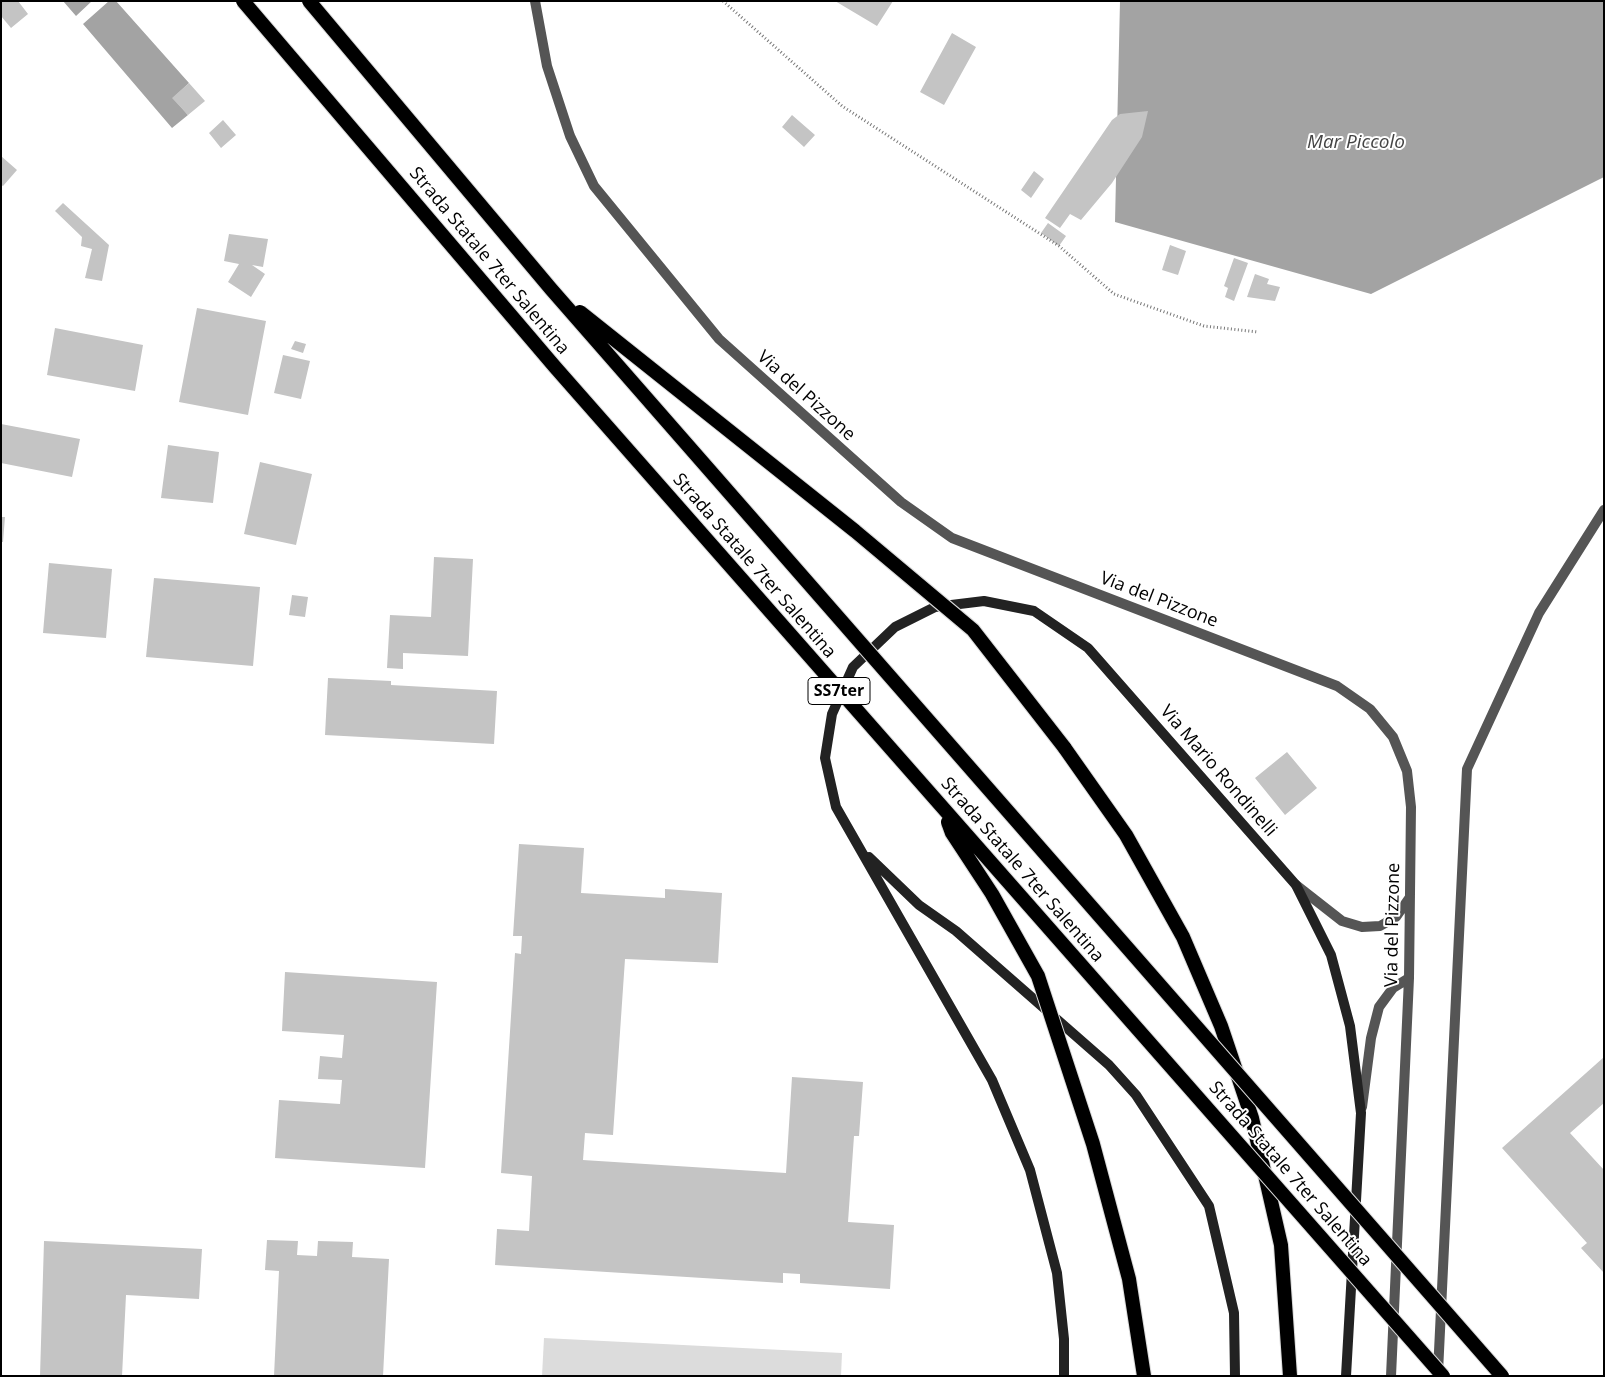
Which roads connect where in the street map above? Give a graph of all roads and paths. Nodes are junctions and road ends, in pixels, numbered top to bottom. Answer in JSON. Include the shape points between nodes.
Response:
{"nodes":[{"id":1,"x":242,"y":1,"type":"edge"},
{"id":2,"x":309,"y":1,"type":"edge"},
{"id":3,"x":535,"y":1,"type":"edge"},
{"id":4,"x":723,"y":1,"type":"edge"},
{"id":5,"x":551,"y":288,"type":"junction"},
{"id":6,"x":1258,"y":332,"type":"dead end"},
{"id":7,"x":1604,"y":510,"type":"edge"},
{"id":8,"x":943,"y":810,"type":"junction"},
{"id":9,"x":860,"y":848,"type":"junction"},
{"id":10,"x":1296,"y":884,"type":"junction"},
{"id":11,"x":1410,"y":897,"type":"junction"},
{"id":12,"x":1409,"y":978,"type":"junction"},
{"id":13,"x":1361,"y":1113,"type":"junction"},
{"id":14,"x":1064,"y":1376,"type":"edge"},
{"id":15,"x":1144,"y":1376,"type":"edge"},
{"id":16,"x":1236,"y":1376,"type":"edge"},
{"id":17,"x":1290,"y":1376,"type":"edge"},
{"id":18,"x":1346,"y":1376,"type":"edge"},
{"id":19,"x":1391,"y":1376,"type":"edge"},
{"id":20,"x":1438,"y":1376,"type":"edge"},
{"id":21,"x":1443,"y":1376,"type":"edge"},
{"id":22,"x":1502,"y":1376,"type":"edge"}],
"edges":[{"from":1,"to":8,"type":"highway","name":"Strada Statale 7ter Salentina","number":"SS7ter","bridge":true,"via":[[561,375]]},
{"from":2,"to":5,"type":"highway","name":"Strada Statale 7ter Salentina","number":"SS7ter","bridge":true},
{"from":3,"to":11,"type":"street","name":"Via del Pizzone","via":[[547,66],[570,136],[594,186],[719,339],[901,502],[952,538],[1337,686],[1370,708],[1393,737],[1407,771],[1411,807]]},
{"from":4,"to":6,"type":"path","via":[[842,106],[1059,246],[1114,294],[1204,326]]},
{"from":5,"to":17,"type":"highway","bridge":true,"via":[[973,630],[1064,747],[1126,835],[1183,937],[1221,1026],[1252,1118],[1281,1245]]},
{"from":5,"to":22,"type":"highway","name":"Strada Statale 7ter Salentina","number":"SS7ter","bridge":true},
{"from":7,"to":20,"type":"street","via":[[1539,614],[1467,769]]},
{"from":8,"to":15,"type":"highway","bridge":true,"via":[[952,833],[992,894],[1038,976],[1092,1144],[1129,1279]]},
{"from":8,"to":21,"type":"highway","name":"Strada Statale 7ter Salentina","number":"SS7ter","bridge":true},
{"from":9,"to":10,"type":"main road","name":"Via Mario Rondinelli","via":[[836,807],[825,758],[832,714],[853,667],[895,626],[935,607],[984,601],[1034,611],[1088,648]]},
{"from":9,"to":14,"type":"main road","via":[[992,1080],[1030,1170],[1057,1273],[1064,1339]]},
{"from":9,"to":16,"type":"main road","via":[[919,905],[956,931],[1109,1065],[1136,1095],[1209,1206],[1234,1313]]},
{"from":10,"to":11,"type":"street","via":[[1342,921],[1362,927],[1380,926],[1396,917]]},
{"from":10,"to":13,"type":"main road","name":"Via Mario Rondinelli","via":[[1331,956],[1350,1026]]},
{"from":11,"to":12,"type":"street","name":"Via del Pizzone"},
{"from":12,"to":13,"type":"street","via":[[1393,988],[1380,1007],[1371,1038]]},
{"from":12,"to":19,"type":"street","name":"Via del Pizzone"},
{"from":13,"to":18,"type":"main road","name":"Via Mario Rondinelli"}]}
